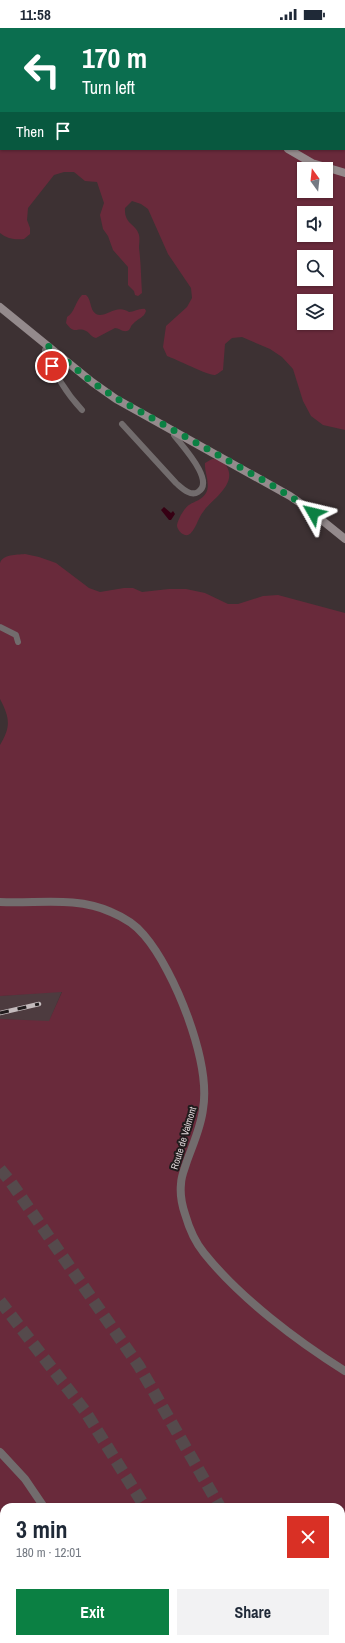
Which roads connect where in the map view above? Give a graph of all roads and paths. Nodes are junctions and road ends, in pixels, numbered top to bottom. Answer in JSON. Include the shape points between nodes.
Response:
{"nodes":[{"id":1,"x":290,"y":150,"type":"edge"},
{"id":2,"x":345,"y":174,"type":"edge"},
{"id":3,"x":0,"y":308,"type":"edge"},
{"id":4,"x":47,"y":345,"type":"junction"},
{"id":5,"x":82,"y":410,"type":"dead end"},
{"id":6,"x":122,"y":424,"type":"dead end"},
{"id":7,"x":176,"y":432,"type":"junction"},
{"id":8,"x":345,"y":539,"type":"edge"},
{"id":9,"x":0,"y":627,"type":"edge"},
{"id":10,"x":18,"y":642,"type":"dead end"},
{"id":11,"x":0,"y":902,"type":"edge"},
{"id":12,"x":345,"y":1370,"type":"edge"},
{"id":13,"x":0,"y":1452,"type":"edge"},
{"id":14,"x":41,"y":1503,"type":"edge"}],
"edges":[{"from":1,"to":2,"type":"street","via":[[312,163]]},
{"from":3,"to":4,"type":"street"},
{"from":4,"to":5,"type":"lane","via":[[45,350],[58,379]]},
{"from":4,"to":7,"type":"street","via":[[92,382]]},
{"from":6,"to":7,"type":"lane","via":[[176,483],[191,494],[199,492],[201,474],[196,463],[174,435]]},
{"from":7,"to":8,"type":"street","via":[[290,496]]},
{"from":9,"to":10,"type":"lane","via":[[16,635]]},
{"from":11,"to":12,"type":"street","name":"Route de Valmont","via":[[78,903],[111,912],[132,923],[144,935],[167,970],[177,992],[204,1076],[204,1108],[181,1183],[184,1212],[190,1228],[204,1253],[235,1286],[273,1319]]},
{"from":13,"to":14,"type":"street","via":[[25,1479]]}]}
